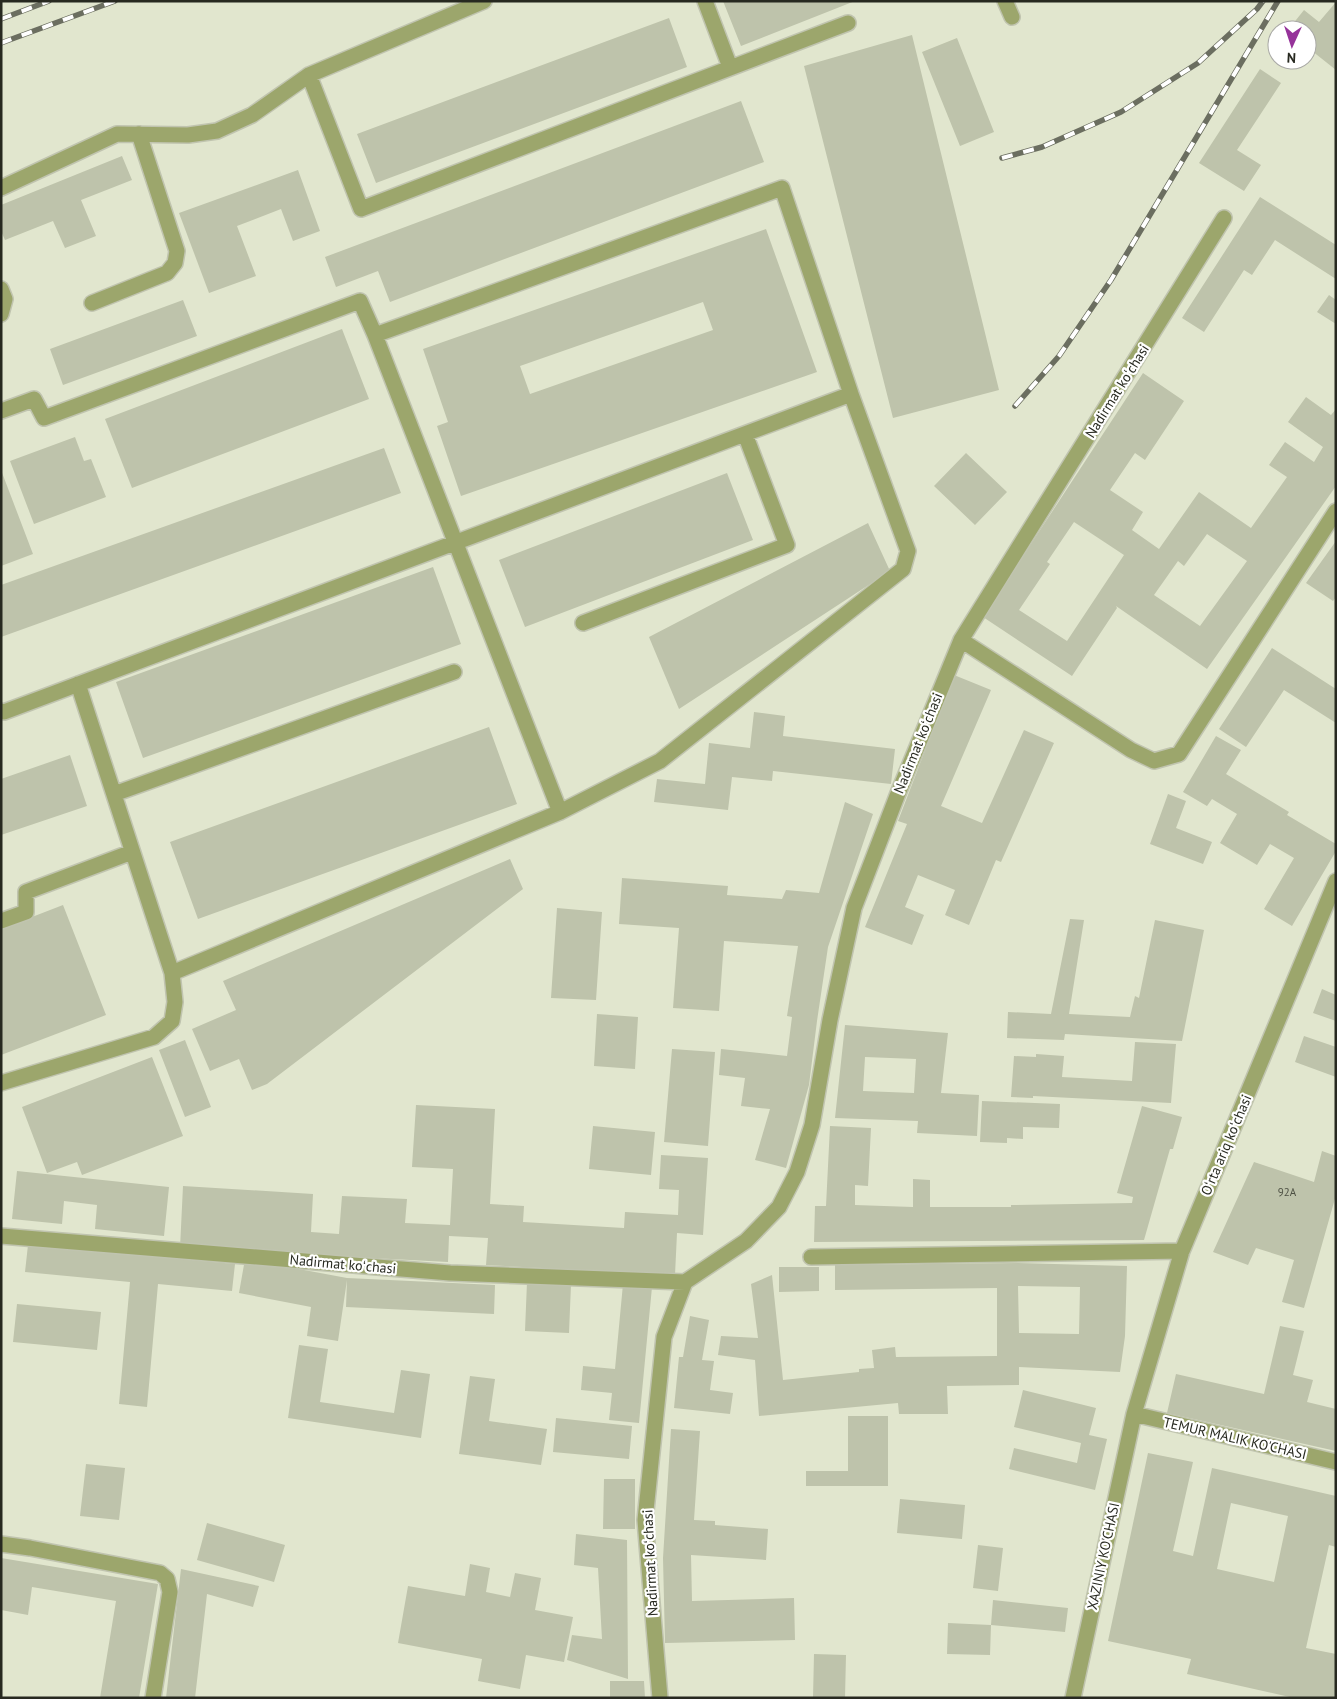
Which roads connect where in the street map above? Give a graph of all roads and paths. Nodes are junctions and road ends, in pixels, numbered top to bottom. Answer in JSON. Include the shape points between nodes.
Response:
{"nodes":[{"id":1,"x":484,"y":1,"type":"edge"},
{"id":2,"x":704,"y":1,"type":"edge"},
{"id":3,"x":1005,"y":1,"type":"edge"},
{"id":4,"x":1012,"y":17,"type":"dead end"},
{"id":5,"x":848,"y":23,"type":"dead end"},
{"id":6,"x":730,"y":68,"type":"junction"},
{"id":7,"x":309,"y":75,"type":"junction"},
{"id":8,"x":139,"y":134,"type":"junction"},
{"id":9,"x":1,"y":188,"type":"edge"},
{"id":10,"x":1224,"y":218,"type":"dead end"},
{"id":11,"x":1,"y":289,"type":"edge"},
{"id":12,"x":92,"y":303,"type":"dead end"},
{"id":13,"x":1,"y":314,"type":"edge"},
{"id":14,"x":375,"y":335,"type":"junction"},
{"id":15,"x":851,"y":394,"type":"junction"},
{"id":16,"x":1,"y":411,"type":"edge"},
{"id":17,"x":745,"y":434,"type":"junction"},
{"id":18,"x":1336,"y":511,"type":"edge"},
{"id":19,"x":455,"y":542,"type":"junction"},
{"id":20,"x":583,"y":622,"type":"dead end"},
{"id":21,"x":961,"y":640,"type":"junction"},
{"id":22,"x":454,"y":672,"type":"dead end"},
{"id":23,"x":78,"y":684,"type":"junction"},
{"id":24,"x":1,"y":711,"type":"edge"},
{"id":25,"x":114,"y":794,"type":"junction"},
{"id":26,"x":560,"y":812,"type":"junction"},
{"id":27,"x":132,"y":852,"type":"junction"},
{"id":28,"x":1336,"y":881,"type":"edge"},
{"id":29,"x":1,"y":921,"type":"edge"},
{"id":30,"x":172,"y":973,"type":"junction"},
{"id":31,"x":1,"y":1083,"type":"edge"},
{"id":32,"x":1,"y":1236,"type":"edge"},
{"id":33,"x":1182,"y":1252,"type":"junction"},
{"id":34,"x":811,"y":1257,"type":"dead end"},
{"id":35,"x":685,"y":1282,"type":"junction"},
{"id":36,"x":1134,"y":1414,"type":"junction"},
{"id":37,"x":1336,"y":1462,"type":"edge"},
{"id":38,"x":1,"y":1544,"type":"edge"},
{"id":39,"x":152,"y":1698,"type":"edge"},
{"id":40,"x":660,"y":1698,"type":"edge"},
{"id":41,"x":1073,"y":1698,"type":"edge"}],
"edges":[{"from":1,"to":7,"type":"street"},
{"from":2,"to":6,"type":"street"},
{"from":3,"to":4,"type":"street"},
{"from":5,"to":6,"type":"street"},
{"from":6,"to":7,"type":"street","via":[[361,209]]},
{"from":7,"to":8,"type":"street","via":[[252,114],[217,131],[188,135]]},
{"from":8,"to":9,"type":"street","via":[[116,134]]},
{"from":8,"to":12,"type":"street","via":[[177,251],[175,263],[167,273]]},
{"from":10,"to":21,"type":"street","name":"Nadirmat koʻchasi"},
{"from":11,"to":13,"type":"street","via":[[5,299]]},
{"from":14,"to":15,"type":"street","via":[[782,188]]},
{"from":14,"to":16,"type":"street","via":[[360,301],[44,418],[34,399]]},
{"from":14,"to":19,"type":"street"},
{"from":15,"to":17,"type":"street"},
{"from":15,"to":26,"type":"street","via":[[908,551],[903,569],[660,761]]},
{"from":17,"to":19,"type":"street"},
{"from":17,"to":20,"type":"street","via":[[787,545]]},
{"from":18,"to":21,"type":"street","via":[[1180,754],[1154,761],[1131,750]]},
{"from":19,"to":23,"type":"street"},
{"from":19,"to":26,"type":"street"},
{"from":21,"to":35,"type":"street","name":"Nadirmat koʻchasi","via":[[854,908],[812,1125],[797,1172],[780,1207],[746,1241]]},
{"from":22,"to":25,"type":"street"},
{"from":23,"to":24,"type":"street"},
{"from":23,"to":25,"type":"street"},
{"from":25,"to":27,"type":"street"},
{"from":26,"to":30,"type":"street"},
{"from":27,"to":29,"type":"street","via":[[26,892],[26,912]]},
{"from":27,"to":30,"type":"street"},
{"from":28,"to":33,"type":"street","name":"Oʻrta ariq koʻchasi"},
{"from":30,"to":31,"type":"street","via":[[175,1002],[172,1021],[154,1037]]},
{"from":32,"to":35,"type":"street","name":"Nadirmat koʻchasi","via":[[450,1273]]},
{"from":33,"to":34,"type":"street"},
{"from":33,"to":36,"type":"street","name":"Oʻrta ariq koʻchasi"},
{"from":35,"to":40,"type":"street","name":"Nadirmat koʻchasi","via":[[664,1337],[645,1520]]},
{"from":36,"to":37,"type":"street","name":"TEMUR MALIK KO'CHASI"},
{"from":36,"to":41,"type":"street","name":"XAZINIY KO'CHASI"},
{"from":38,"to":39,"type":"street","via":[[160,1573],[168,1578],[170,1592]]}]}
